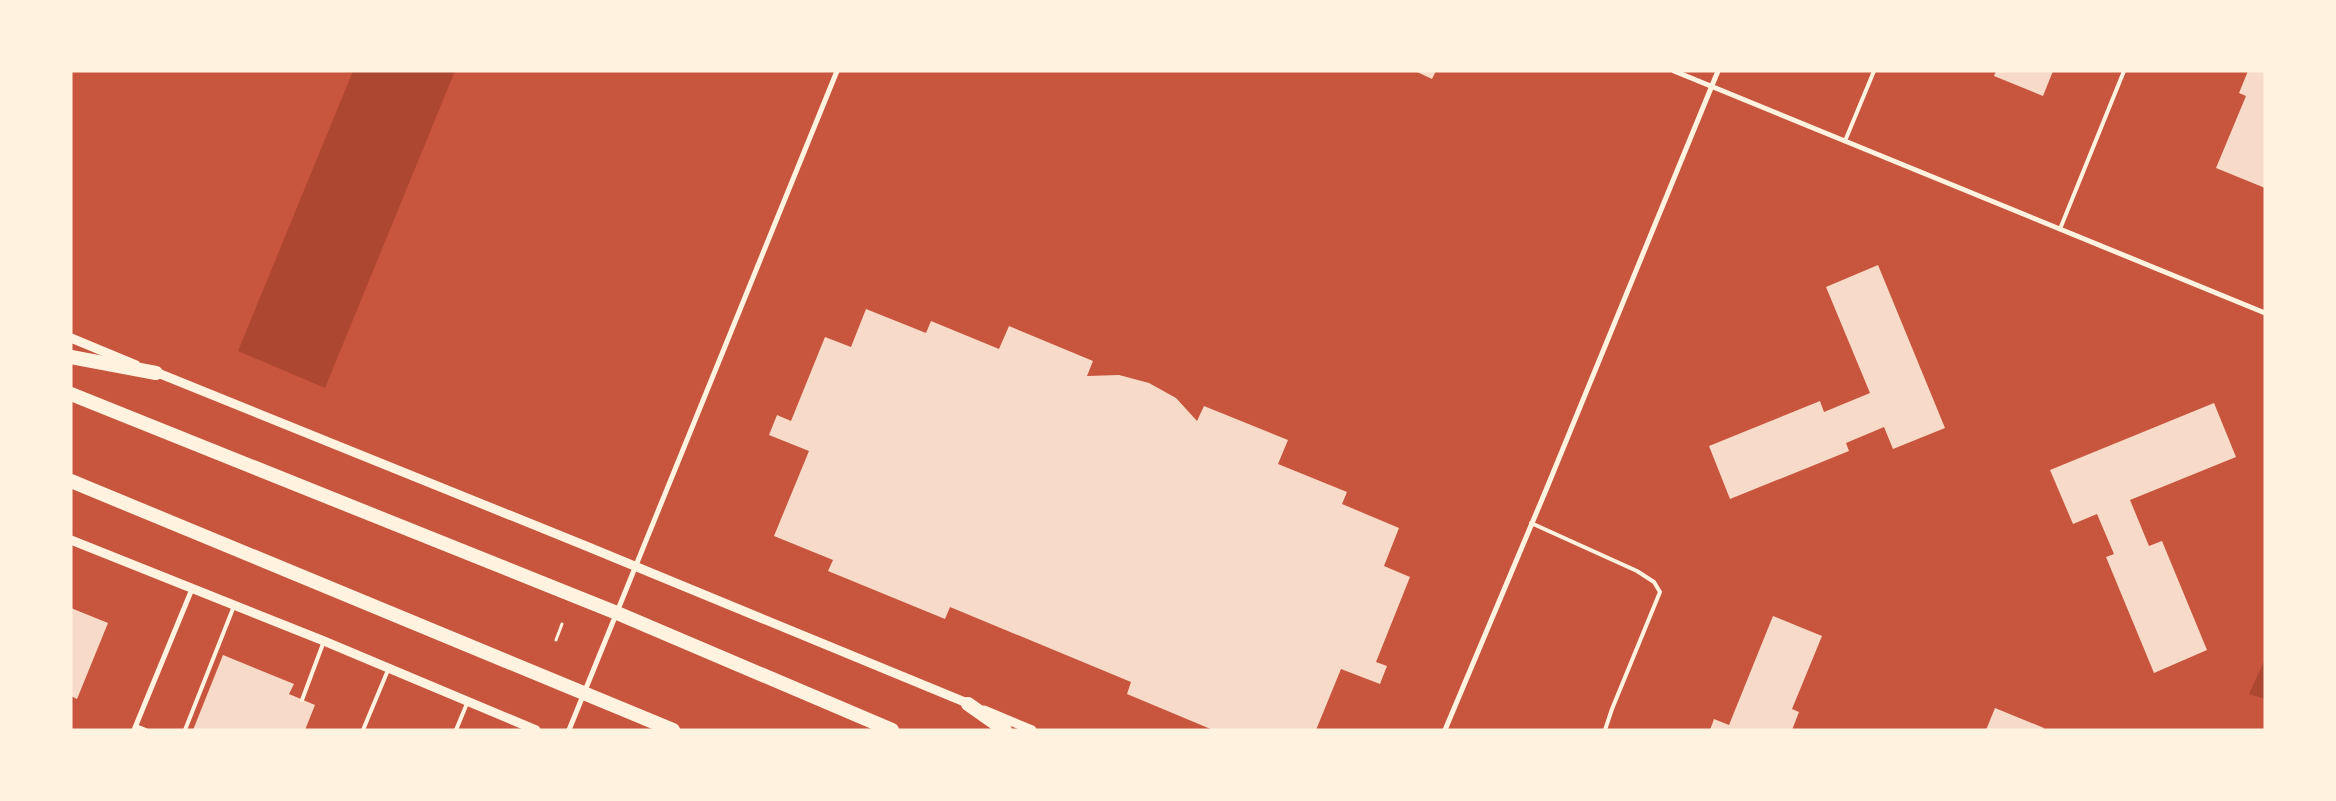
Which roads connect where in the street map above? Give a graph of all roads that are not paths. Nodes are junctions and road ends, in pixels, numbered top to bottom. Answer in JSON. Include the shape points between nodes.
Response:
{"nodes":[{"id":1,"x":837,"y":71,"type":"edge"},
{"id":2,"x":1674,"y":71,"type":"edge"},
{"id":3,"x":1718,"y":71,"type":"edge"},
{"id":4,"x":1874,"y":71,"type":"edge"},
{"id":5,"x":2124,"y":71,"type":"edge"},
{"id":6,"x":1712,"y":87,"type":"junction"},
{"id":7,"x":1845,"y":141,"type":"junction"},
{"id":8,"x":2060,"y":230,"type":"junction"},
{"id":9,"x":2265,"y":313,"type":"edge"},
{"id":10,"x":71,"y":338,"type":"edge"},
{"id":11,"x":71,"y":357,"type":"edge"},
{"id":12,"x":156,"y":373,"type":"junction"},
{"id":13,"x":71,"y":394,"type":"edge"},
{"id":14,"x":71,"y":481,"type":"edge"},
{"id":15,"x":1531,"y":523,"type":"junction"},
{"id":16,"x":71,"y":540,"type":"edge"},
{"id":17,"x":636,"y":566,"type":"junction"},
{"id":18,"x":192,"y":589,"type":"junction"},
{"id":19,"x":234,"y":606,"type":"junction"},
{"id":20,"x":617,"y":613,"type":"junction"},
{"id":21,"x":324,"y":641,"type":"junction"},
{"id":22,"x":389,"y":668,"type":"junction"},
{"id":23,"x":584,"y":694,"type":"junction"},
{"id":24,"x":302,"y":700,"type":"dead end"},
{"id":25,"x":468,"y":701,"type":"junction"},
{"id":26,"x":968,"y":704,"type":"junction"},
{"id":27,"x":135,"y":728,"type":"edge"},
{"id":28,"x":146,"y":730,"type":"edge"},
{"id":29,"x":185,"y":730,"type":"edge"},
{"id":30,"x":363,"y":730,"type":"edge"},
{"id":31,"x":456,"y":730,"type":"edge"},
{"id":32,"x":536,"y":730,"type":"edge"},
{"id":33,"x":569,"y":730,"type":"edge"},
{"id":34,"x":673,"y":730,"type":"edge"},
{"id":35,"x":892,"y":730,"type":"edge"},
{"id":36,"x":1005,"y":730,"type":"edge"},
{"id":37,"x":1032,"y":730,"type":"edge"},
{"id":38,"x":1445,"y":730,"type":"edge"},
{"id":39,"x":1605,"y":730,"type":"edge"}],
"edges":[{"from":1,"to":17,"type":"street"},
{"from":2,"to":6,"type":"street"},
{"from":3,"to":6,"type":"street"},
{"from":4,"to":7,"type":"lane"},
{"from":5,"to":8,"type":"lane"},
{"from":6,"to":7,"type":"street"},
{"from":6,"to":15,"type":"street"},
{"from":7,"to":8,"type":"street"},
{"from":8,"to":9,"type":"street"},
{"from":10,"to":12,"type":"street"},
{"from":11,"to":12,"type":"highway"},
{"from":12,"to":17,"type":"street"},
{"from":13,"to":20,"type":"highway"},
{"from":14,"to":23,"type":"highway"},
{"from":15,"to":38,"type":"street"},
{"from":15,"to":39,"type":"lane","via":[[1638,571],[1654,582],[1660,592]]},
{"from":16,"to":18,"type":"street"},
{"from":17,"to":20,"type":"street"},
{"from":17,"to":26,"type":"street"},
{"from":18,"to":19,"type":"street"},
{"from":18,"to":27,"type":"street"},
{"from":19,"to":21,"type":"street"},
{"from":19,"to":29,"type":"lane"},
{"from":20,"to":23,"type":"street"},
{"from":20,"to":35,"type":"highway"},
{"from":21,"to":22,"type":"street"},
{"from":21,"to":24,"type":"lane"},
{"from":22,"to":25,"type":"street"},
{"from":22,"to":30,"type":"lane"},
{"from":23,"to":33,"type":"street"},
{"from":23,"to":34,"type":"highway"},
{"from":25,"to":31,"type":"lane"},
{"from":25,"to":32,"type":"street"},
{"from":26,"to":36,"type":"highway"},
{"from":26,"to":37,"type":"street"},
{"from":27,"to":28,"type":"lane"}]}
